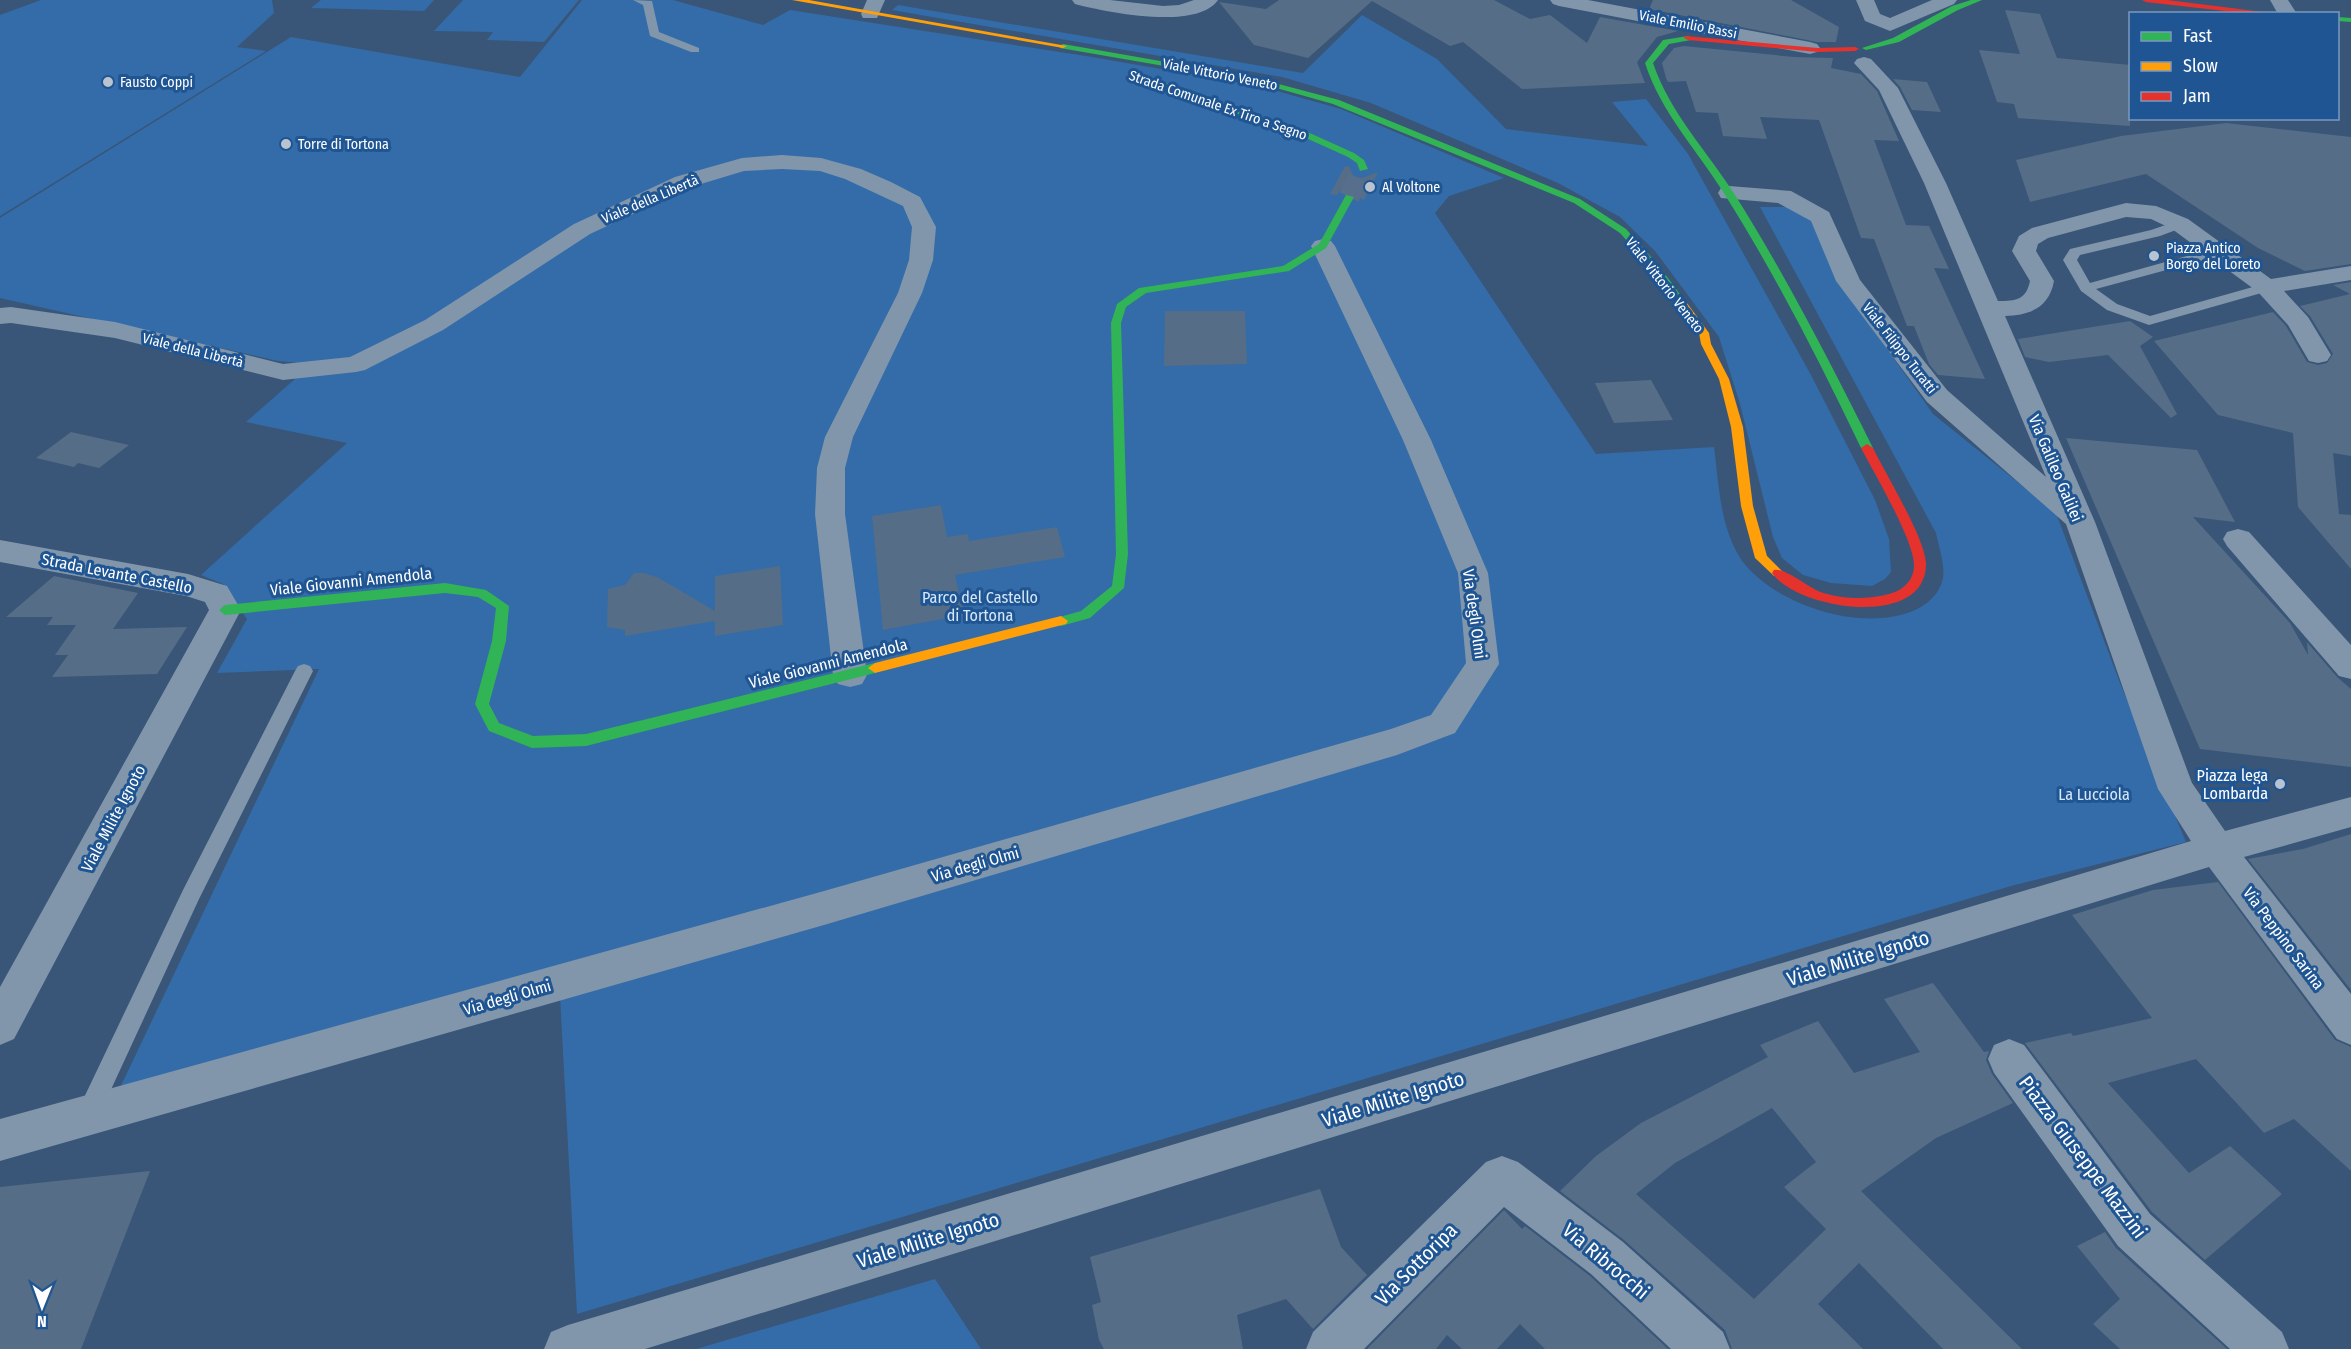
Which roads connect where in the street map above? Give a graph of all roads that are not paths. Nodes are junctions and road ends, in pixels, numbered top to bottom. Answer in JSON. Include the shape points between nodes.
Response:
{"nodes":[{"id":1,"x":638,"y":0,"type":"edge"},
{"id":2,"x":796,"y":0,"type":"edge"},
{"id":3,"x":1081,"y":0,"type":"edge"},
{"id":4,"x":1209,"y":0,"type":"edge"},
{"id":5,"x":1559,"y":0,"type":"edge"},
{"id":6,"x":1855,"y":0,"type":"edge"},
{"id":7,"x":1865,"y":0,"type":"edge"},
{"id":8,"x":1948,"y":0,"type":"edge"},
{"id":9,"x":1978,"y":0,"type":"edge"},
{"id":10,"x":2146,"y":0,"type":"edge"},
{"id":11,"x":873,"y":7,"type":"edge"},
{"id":12,"x":2258,"y":12,"type":"edge"},
{"id":13,"x":1900,"y":38,"type":"junction"},
{"id":14,"x":1069,"y":46,"type":"junction"},
{"id":15,"x":1662,"y":47,"type":"junction"},
{"id":16,"x":695,"y":50,"type":"dead end"},
{"id":17,"x":1818,"y":50,"type":"junction"},
{"id":18,"x":1874,"y":61,"type":"junction"},
{"id":19,"x":1363,"y":169,"type":"dead end"},
{"id":20,"x":1729,"y":193,"type":"junction"},
{"id":21,"x":1349,"y":197,"type":"tunnel mouth"},
{"id":22,"x":2180,"y":224,"type":"junction"},
{"id":23,"x":1323,"y":246,"type":"junction"},
{"id":24,"x":2217,"y":252,"type":"junction"},
{"id":25,"x":2351,"y":273,"type":"edge"},
{"id":26,"x":2267,"y":287,"type":"junction"},
{"id":27,"x":2085,"y":288,"type":"junction"},
{"id":28,"x":1987,"y":308,"type":"junction"},
{"id":29,"x":0,"y":316,"type":"edge"},
{"id":30,"x":2318,"y":355,"type":"dead end"},
{"id":31,"x":2080,"y":522,"type":"junction"},
{"id":32,"x":2238,"y":539,"type":"dead end"},
{"id":33,"x":0,"y":551,"type":"edge"},
{"id":34,"x":225,"y":610,"type":"junction"},
{"id":35,"x":2351,"y":667,"type":"edge"},
{"id":36,"x":304,"y":671,"type":"dead end"},
{"id":37,"x":850,"y":675,"type":"junction"},
{"id":38,"x":2351,"y":812,"type":"edge"},
{"id":39,"x":2217,"y":849,"type":"junction"},
{"id":40,"x":0,"y":1026,"type":"edge"},
{"id":41,"x":2351,"y":1026,"type":"edge"},
{"id":42,"x":2009,"y":1059,"type":"dead end"},
{"id":43,"x":87,"y":1116,"type":"junction"},
{"id":44,"x":0,"y":1140,"type":"edge"},
{"id":45,"x":1502,"y":1178,"type":"joint"},
{"id":46,"x":568,"y":1349,"type":"edge"},
{"id":47,"x":1330,"y":1349,"type":"edge"},
{"id":48,"x":1706,"y":1349,"type":"edge"},
{"id":49,"x":2265,"y":1349,"type":"edge"}],
"edges":[{"from":1,"to":16,"type":"lane","via":[[648,3],[654,34]]},
{"from":2,"to":11,"type":"street","name":"Viale Vittorio Veneto"},
{"from":3,"to":4,"type":"street","via":[[1142,11],[1173,12],[1194,9]]},
{"from":5,"to":17,"type":"street","name":"Viale Emilio Bassi"},
{"from":6,"to":13,"type":"street","via":[[1868,23]]},
{"from":7,"to":8,"type":"street","via":[[1872,17],[1890,25]]},
{"from":9,"to":13,"type":"street"},
{"from":10,"to":12,"type":"street"},
{"from":11,"to":14,"type":"street","name":"Viale Vittorio Veneto"},
{"from":13,"to":18,"type":"street"},
{"from":13,"to":18,"type":"street"},
{"from":14,"to":19,"type":"street","name":"Strada Comunale Ex Tiro a Segno","via":[[1116,70],[1190,92],[1309,136],[1351,155],[1361,162]]},
{"from":14,"to":20,"type":"street","name":"Viale Vittorio Veneto","via":[[1252,79],[1336,102],[1577,201],[1623,231],[1704,333],[1724,379],[1737,428],[1747,506],[1761,558],[1790,582],[1840,601],[1887,601],[1904,595],[1914,584],[1920,565],[1915,546],[1819,349]]},
{"from":15,"to":17,"type":"street","via":[[1666,42],[1684,38]]},
{"from":15,"to":18,"type":"street","via":[[1713,46],[1816,60]]},
{"from":15,"to":20,"type":"street","name":"Viale Vittorio Veneto","via":[[1649,63],[1651,72],[1664,98]]},
{"from":17,"to":18,"type":"street"},
{"from":18,"to":28,"type":"street","name":"Via Galileo Galilei","via":[[1935,183]]},
{"from":20,"to":31,"type":"street","name":"Viale Filippo Turatti","via":[[1784,196],[1821,217],[1848,281],[1937,396]]},
{"from":21,"to":23,"type":"street"},
{"from":22,"to":24,"type":"street"},
{"from":22,"to":27,"type":"lane","via":[[2075,252],[2070,260]]},
{"from":22,"to":28,"type":"street","via":[[2156,213],[2126,210],[2040,233],[2027,241],[2024,251],[2042,281],[2038,297],[2028,306]]},
{"from":23,"to":37,"type":"street","name":"Viale Giovanni Amendola","via":[[1286,269],[1143,290],[1121,306],[1116,323],[1122,554],[1118,588],[1085,615]]},
{"from":23,"to":43,"type":"street","name":"Via degli Olmi","via":[[1418,440],[1473,573],[1484,664],[1443,724],[824,908]]},
{"from":24,"to":26,"type":"street"},
{"from":24,"to":27,"type":"lane"},
{"from":25,"to":26,"type":"street"},
{"from":26,"to":27,"type":"lane","via":[[2150,321],[2112,307]]},
{"from":26,"to":30,"type":"street","via":[[2299,322]]},
{"from":28,"to":31,"type":"street","name":"Via Galileo Galilei"},
{"from":29,"to":37,"type":"street","name":"Viale della Libertà","via":[[115,330],[283,372],[356,364],[434,325],[582,229],[683,182],[742,165],[782,162],[821,165],[853,174],[912,202],[924,227],[921,260],[910,292],[839,437],[831,468],[830,514]]},
{"from":31,"to":39,"type":"street","name":"Via Galileo Galilei","via":[[2176,789]]},
{"from":32,"to":35,"type":"street"},
{"from":33,"to":34,"type":"street","name":"Strada Levante Castello","via":[[188,585],[216,594]]},
{"from":34,"to":37,"type":"street","name":"Viale Giovanni Amendola","via":[[445,588],[481,593],[503,606],[499,640],[482,704],[494,727],[532,742],[586,740]]},
{"from":34,"to":40,"type":"street","name":"Viale Milite Ignoto"},
{"from":36,"to":43,"type":"lane","via":[[190,896]]},
{"from":38,"to":39,"type":"street"},
{"from":39,"to":41,"type":"street","name":"Via Peppino Sarina"},
{"from":39,"to":46,"type":"street","name":"Viale Milite Ignoto"},
{"from":42,"to":49,"type":"street","name":"Piazza Giuseppe Mazzini","via":[[2134,1230]]},
{"from":43,"to":44,"type":"street","name":"Via degli Olmi"},
{"from":45,"to":47,"type":"street","name":"Via Sottoripa"},
{"from":45,"to":48,"type":"street","name":"Via Ribrocchi","via":[[1607,1258]]}]}
